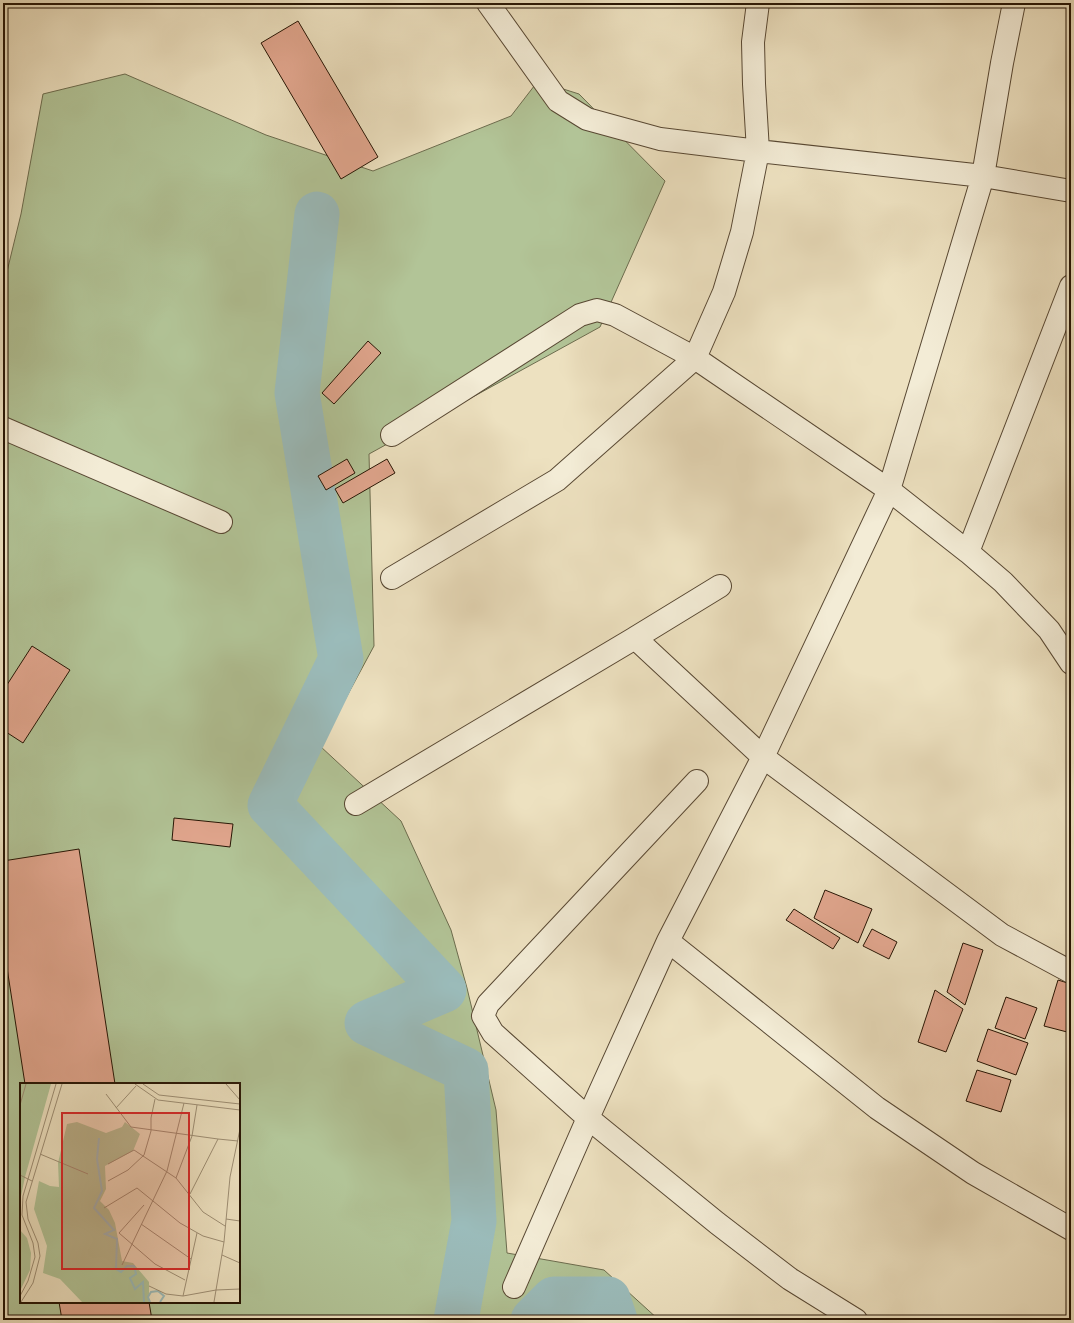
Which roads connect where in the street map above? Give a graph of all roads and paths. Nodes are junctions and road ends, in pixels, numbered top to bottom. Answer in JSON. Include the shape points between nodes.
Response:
{"nodes":[{"id":1,"x":488,"y":3,"type":"edge"},
{"id":2,"x":758,"y":3,"type":"edge"},
{"id":3,"x":1014,"y":3,"type":"edge"},
{"id":4,"x":758,"y":151,"type":"junction"},
{"id":5,"x":984,"y":176,"type":"junction"},
{"id":6,"x":1071,"y":191,"type":"edge"},
{"id":7,"x":1071,"y":286,"type":"edge"},
{"id":8,"x":694,"y":358,"type":"junction"},
{"id":9,"x":3,"y":428,"type":"edge"},
{"id":10,"x":392,"y":435,"type":"dead end"},
{"id":11,"x":889,"y":490,"type":"junction"},
{"id":12,"x":221,"y":522,"type":"dead end"},
{"id":13,"x":968,"y":552,"type":"junction"},
{"id":14,"x":392,"y":578,"type":"dead end"},
{"id":15,"x":720,"y":586,"type":"dead end"},
{"id":16,"x":636,"y":638,"type":"junction"},
{"id":17,"x":1071,"y":663,"type":"edge"},
{"id":18,"x":763,"y":757,"type":"junction"},
{"id":19,"x":697,"y":781,"type":"dead end"},
{"id":20,"x":356,"y":804,"type":"dead end"},
{"id":21,"x":668,"y":941,"type":"junction"},
{"id":22,"x":1071,"y":972,"type":"edge"},
{"id":23,"x":588,"y":1118,"type":"junction"},
{"id":24,"x":1071,"y":1229,"type":"edge"},
{"id":25,"x":514,"y":1287,"type":"dead end"},
{"id":26,"x":856,"y":1320,"type":"edge"}],
"edges":[{"from":1,"to":4,"type":"street","via":[[558,101],[587,119],[660,139]]},
{"from":2,"to":4,"type":"street","via":[[753,42]]},
{"from":3,"to":5,"type":"street"},
{"from":4,"to":5,"type":"street"},
{"from":4,"to":8,"type":"street","via":[[742,232],[724,292]]},
{"from":5,"to":6,"type":"street"},
{"from":5,"to":11,"type":"street"},
{"from":7,"to":13,"type":"street"},
{"from":8,"to":10,"type":"street","via":[[615,315],[597,310],[580,315]]},
{"from":8,"to":11,"type":"street"},
{"from":8,"to":14,"type":"street","via":[[557,480]]},
{"from":9,"to":12,"type":"street"},
{"from":11,"to":13,"type":"street"},
{"from":11,"to":18,"type":"street"},
{"from":13,"to":17,"type":"street","via":[[1003,582],[1049,630]]},
{"from":15,"to":16,"type":"street"},
{"from":16,"to":18,"type":"street"},
{"from":16,"to":20,"type":"street"},
{"from":18,"to":21,"type":"street"},
{"from":18,"to":22,"type":"street","via":[[1002,935]]},
{"from":19,"to":23,"type":"street","via":[[488,1004],[483,1016],[493,1032]]},
{"from":21,"to":23,"type":"street"},
{"from":21,"to":24,"type":"street","via":[[877,1108],[973,1173]]},
{"from":23,"to":25,"type":"street"},
{"from":23,"to":26,"type":"street","via":[[717,1224],[790,1279]]}]}
